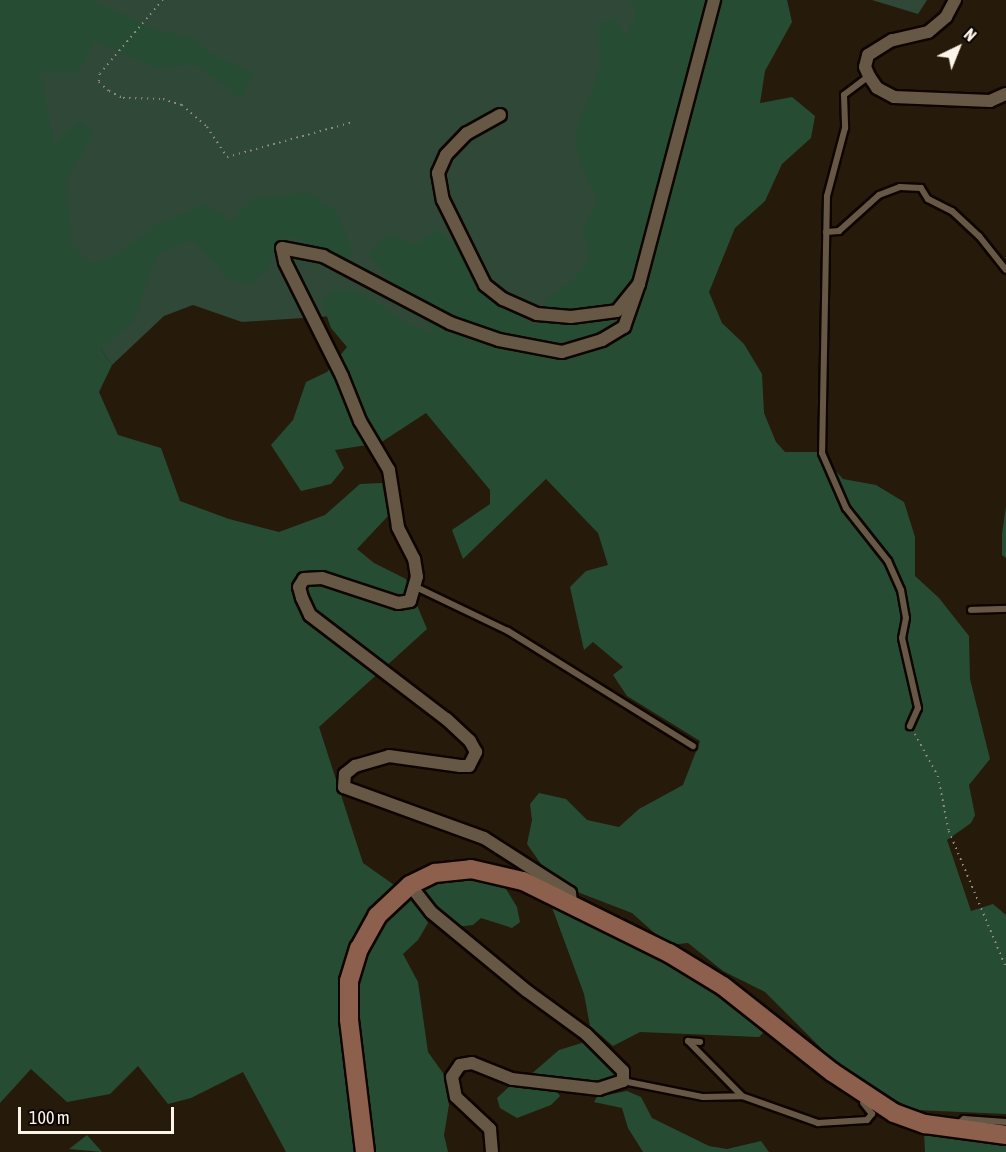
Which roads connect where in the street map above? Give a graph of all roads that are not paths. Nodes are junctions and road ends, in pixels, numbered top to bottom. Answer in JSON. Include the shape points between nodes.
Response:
{"nodes":[{"id":1,"x":714,"y":0,"type":"edge"},
{"id":2,"x":955,"y":0,"type":"edge"},
{"id":3,"x":870,"y":76,"type":"junction"},
{"id":4,"x":1006,"y":93,"type":"edge"},
{"id":5,"x":500,"y":115,"type":"dead end"},
{"id":6,"x":826,"y":232,"type":"junction"},
{"id":7,"x":1006,"y":270,"type":"edge"},
{"id":8,"x":639,"y":284,"type":"junction"},
{"id":9,"x":416,"y":587,"type":"junction"},
{"id":10,"x":1006,"y":609,"type":"edge"},
{"id":11,"x":971,"y":610,"type":"dead end"},
{"id":12,"x":910,"y":726,"type":"road end"},
{"id":13,"x":693,"y":746,"type":"dead end"},
{"id":14,"x":410,"y":885,"type":"junction"},
{"id":15,"x":571,"y":904,"type":"junction"},
{"id":16,"x":700,"y":1042,"type":"dead end"},
{"id":17,"x":832,"y":1072,"type":"junction"},
{"id":18,"x":623,"y":1082,"type":"junction"},
{"id":19,"x":742,"y":1096,"type":"junction"},
{"id":20,"x":1006,"y":1122,"type":"edge"},
{"id":21,"x":954,"y":1129,"type":"junction"},
{"id":22,"x":1006,"y":1135,"type":"edge"},
{"id":23,"x":364,"y":1152,"type":"edge"},
{"id":24,"x":492,"y":1152,"type":"edge"}],
"edges":[{"from":1,"to":8,"type":"street"},
{"from":2,"to":3,"type":"street","via":[[946,16],[928,32],[892,40],[868,55],[865,67]]},
{"from":3,"to":4,"type":"street","via":[[877,87],[894,98],[990,101]]},
{"from":3,"to":6,"type":"lane","via":[[844,95],[845,128],[827,196]]},
{"from":5,"to":8,"type":"street","via":[[466,133],[446,155],[438,173],[443,200],[485,285],[503,299],[537,314],[571,316],[617,311]]},
{"from":6,"to":7,"type":"lane","via":[[839,231],[879,195],[900,187],[921,189],[928,199],[952,211],[979,236]]},
{"from":6,"to":12,"type":"lane","via":[[822,453],[846,507],[888,561],[901,590],[906,618],[902,638],[918,708]]},
{"from":8,"to":9,"type":"street","via":[[624,327],[602,340],[562,352],[499,340],[450,322],[322,256],[282,248],[285,262],[337,365],[360,421],[389,470],[398,527],[414,559]]},
{"from":9,"to":13,"type":"lane","via":[[508,631]]},
{"from":9,"to":15,"type":"street","via":[[410,601],[398,603],[322,578],[304,579],[299,587],[310,615],[446,719],[470,741],[475,759],[469,766],[460,766],[389,756],[355,765],[345,774],[344,787],[484,838],[570,893]]},
{"from":10,"to":11,"type":"lane"},
{"from":14,"to":15,"type":"street","via":[[435,873],[471,869],[523,881]]},
{"from":14,"to":18,"type":"street","via":[[431,912],[616,1061]]},
{"from":14,"to":23,"type":"street","via":[[377,916],[359,949],[349,981],[349,1020]]},
{"from":15,"to":17,"type":"street","via":[[669,953],[723,986]]},
{"from":16,"to":19,"type":"lane","via":[[688,1041]]},
{"from":17,"to":19,"type":"lane","via":[[837,1085],[867,1106],[872,1114],[867,1120],[818,1123]]},
{"from":17,"to":21,"type":"street","via":[[894,1113]]},
{"from":18,"to":19,"type":"lane","via":[[703,1096]]},
{"from":18,"to":24,"type":"street","via":[[599,1089],[529,1082],[472,1064],[460,1065],[452,1077],[456,1097],[490,1129]]},
{"from":20,"to":21,"type":"lane","via":[[964,1119]]},
{"from":21,"to":22,"type":"street"}]}
